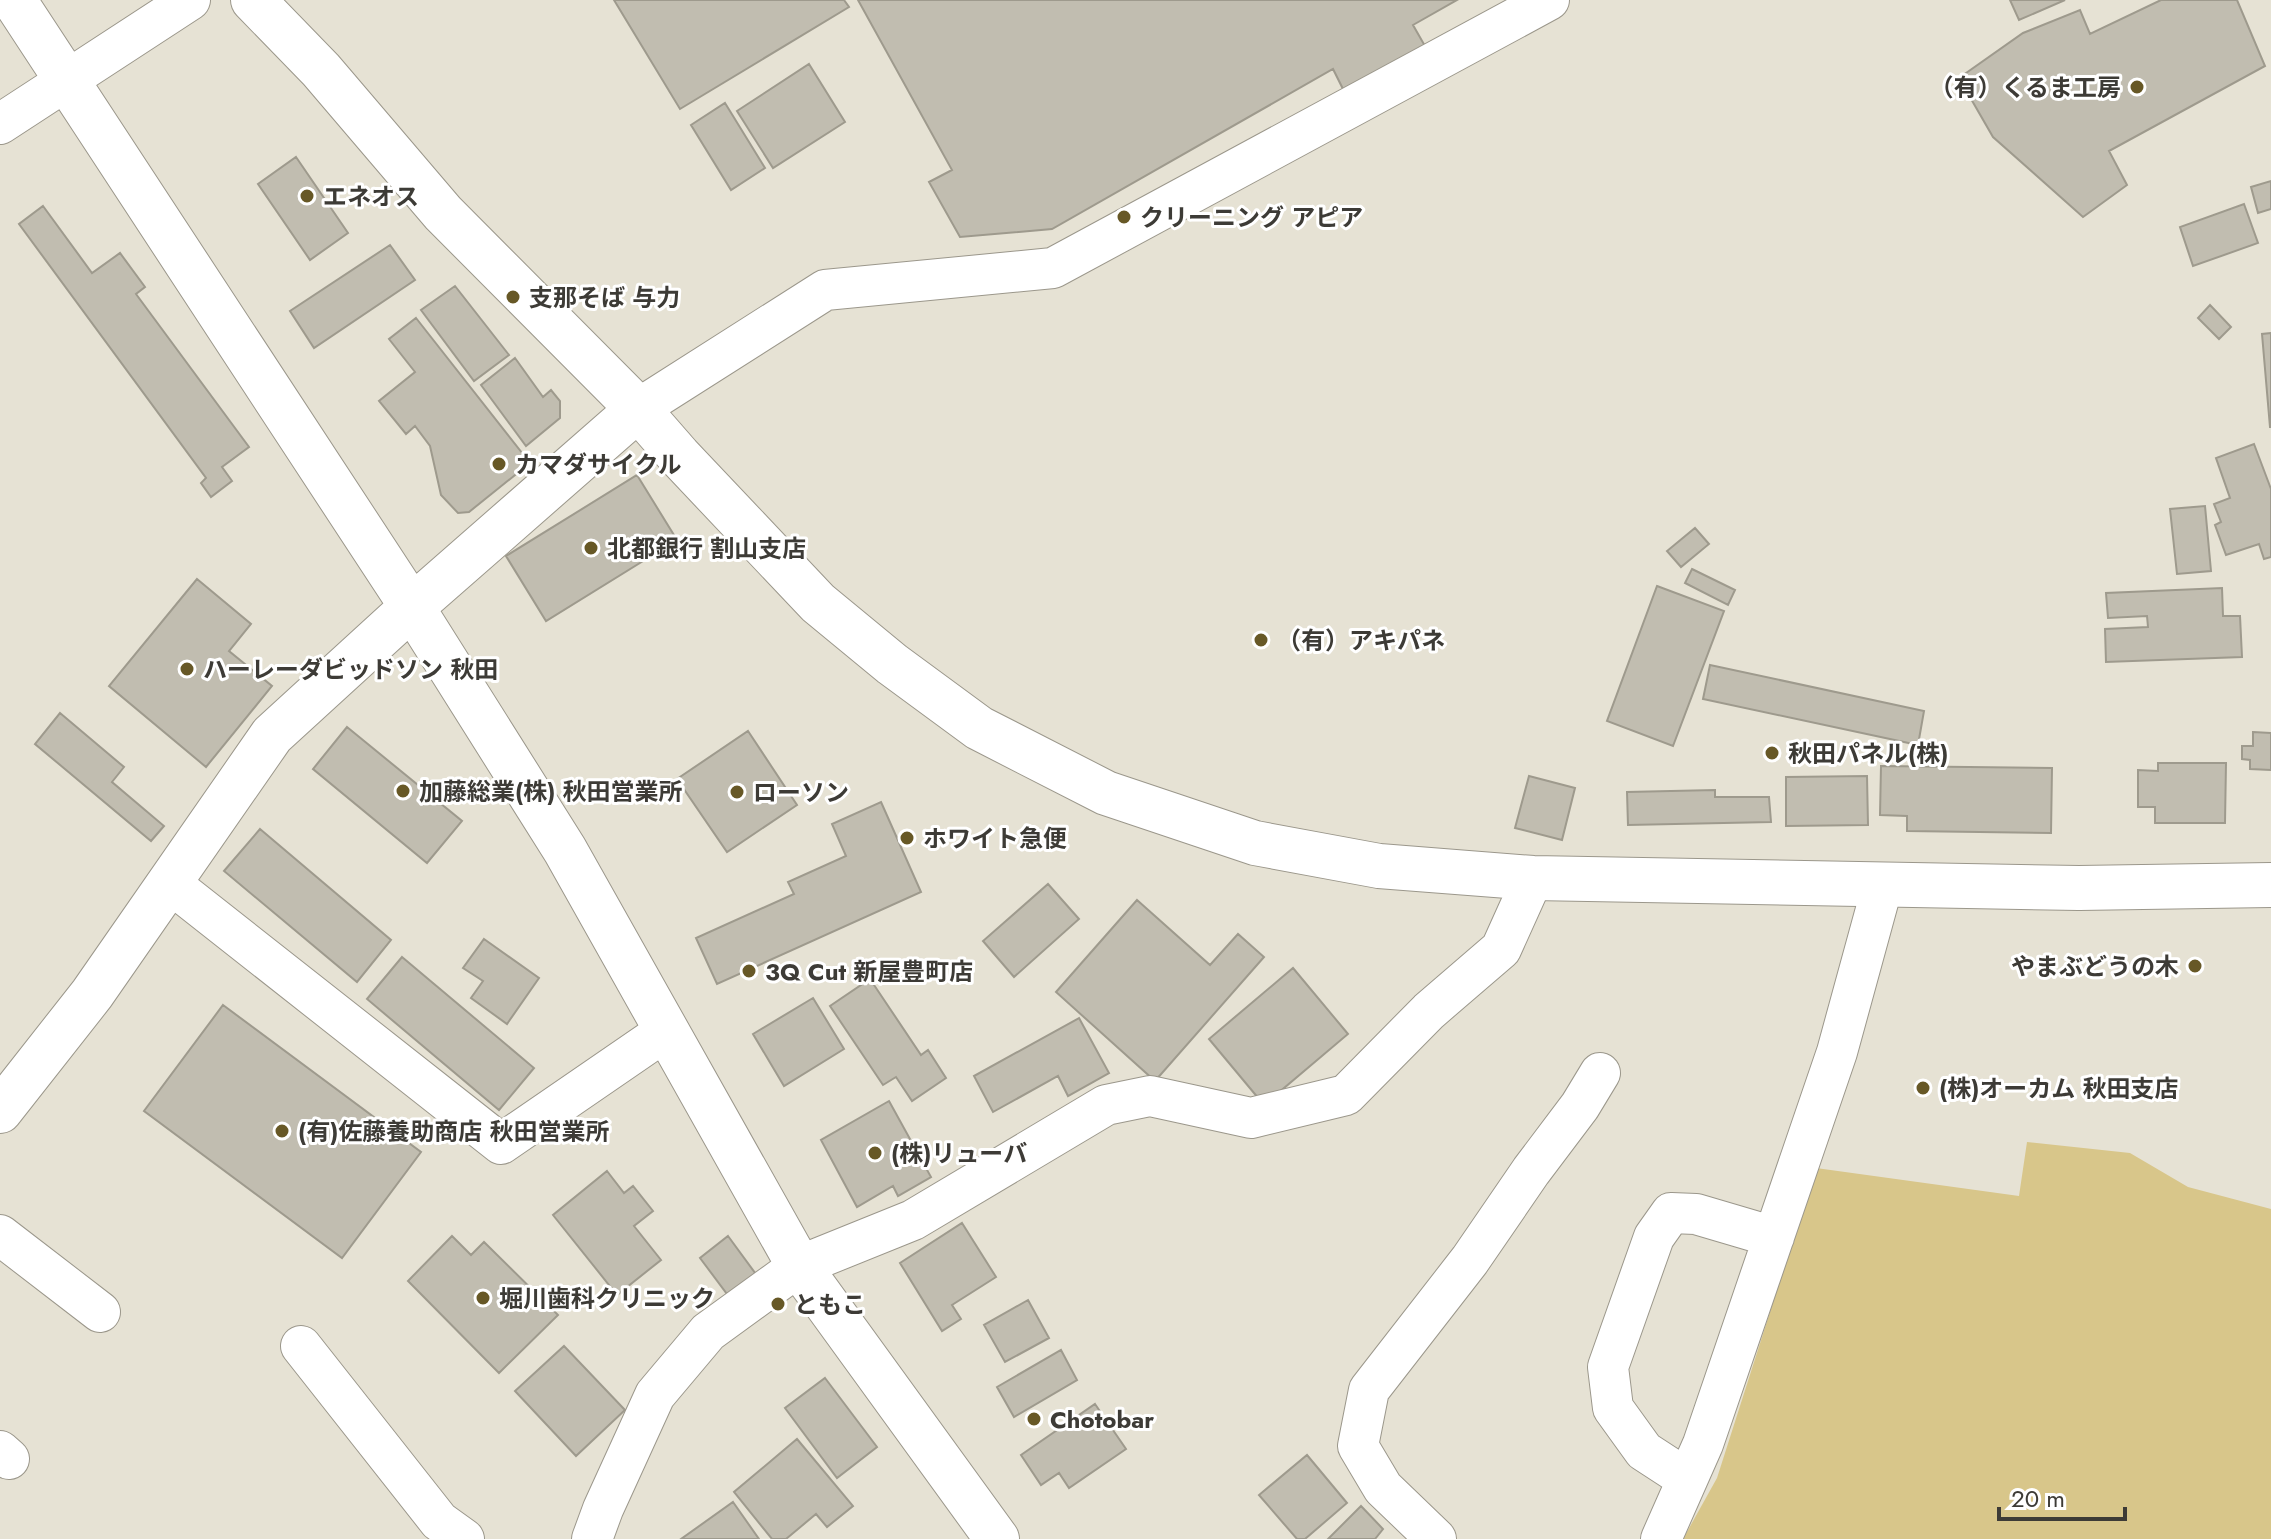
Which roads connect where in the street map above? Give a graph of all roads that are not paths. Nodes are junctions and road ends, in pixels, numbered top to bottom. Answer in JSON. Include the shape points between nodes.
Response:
{"nodes":[{"id":1,"x":14,"y":0,"type":"edge"},
{"id":2,"x":190,"y":0,"type":"edge"},
{"id":3,"x":253,"y":0,"type":"edge"},
{"id":4,"x":1549,"y":0,"type":"edge"},
{"id":5,"x":67,"y":82,"type":"junction"},
{"id":6,"x":0,"y":124,"type":"edge"},
{"id":7,"x":638,"y":409,"type":"junction"},
{"id":8,"x":412,"y":607,"type":"junction"},
{"id":9,"x":1533,"y":878,"type":"junction"},
{"id":10,"x":171,"y":884,"type":"junction"},
{"id":11,"x":1883,"y":884,"type":"junction"},
{"id":12,"x":2271,"y":885,"type":"edge"},
{"id":13,"x":667,"y":1030,"type":"junction"},
{"id":14,"x":1600,"y":1073,"type":"dead end"},
{"id":15,"x":0,"y":1111,"type":"edge"},
{"id":16,"x":0,"y":1235,"type":"edge"},
{"id":17,"x":1774,"y":1237,"type":"junction"},
{"id":18,"x":799,"y":1266,"type":"junction"},
{"id":19,"x":100,"y":1312,"type":"dead end"},
{"id":20,"x":301,"y":1346,"type":"dead end"},
{"id":21,"x":1687,"y":1479,"type":"junction"},
{"id":22,"x":464,"y":1539,"type":"edge"},
{"id":23,"x":592,"y":1539,"type":"edge"},
{"id":24,"x":997,"y":1539,"type":"edge"},
{"id":25,"x":1436,"y":1539,"type":"edge"},
{"id":26,"x":1661,"y":1539,"type":"edge"}],
"edges":[{"from":1,"to":5,"type":"street"},
{"from":2,"to":5,"type":"street"},
{"from":3,"to":7,"type":"street","via":[[321,70],[443,213]]},
{"from":4,"to":7,"type":"street","via":[[1053,268],[825,290]]},
{"from":5,"to":6,"type":"street"},
{"from":5,"to":8,"type":"street"},
{"from":7,"to":8,"type":"street"},
{"from":7,"to":9,"type":"street","via":[[818,603],[979,728],[1106,793],[1255,843],[1379,866]]},
{"from":8,"to":10,"type":"street","via":[[272,735]]},
{"from":8,"to":13,"type":"street","via":[[565,850]]},
{"from":9,"to":11,"type":"street"},
{"from":9,"to":18,"type":"street","via":[[1501,949],[1429,1011],[1346,1095],[1251,1118],[1150,1096],[1106,1105],[913,1220]]},
{"from":10,"to":13,"type":"street","via":[[501,1144]]},
{"from":10,"to":15,"type":"street"},
{"from":11,"to":12,"type":"street"},
{"from":11,"to":17,"type":"street","via":[[1837,1052]]},
{"from":13,"to":18,"type":"street"},
{"from":14,"to":25,"type":"street","via":[[1470,1260],[1369,1390],[1358,1446],[1383,1488]]},
{"from":16,"to":19,"type":"street"},
{"from":17,"to":21,"type":"street"},
{"from":17,"to":21,"type":"street","via":[[1696,1214],[1671,1213],[1654,1237],[1608,1367],[1613,1408],[1644,1451]]},
{"from":18,"to":23,"type":"street","via":[[708,1332],[655,1395]]},
{"from":18,"to":24,"type":"street"},
{"from":20,"to":22,"type":"street","via":[[439,1521]]},
{"from":21,"to":26,"type":"street"}]}
